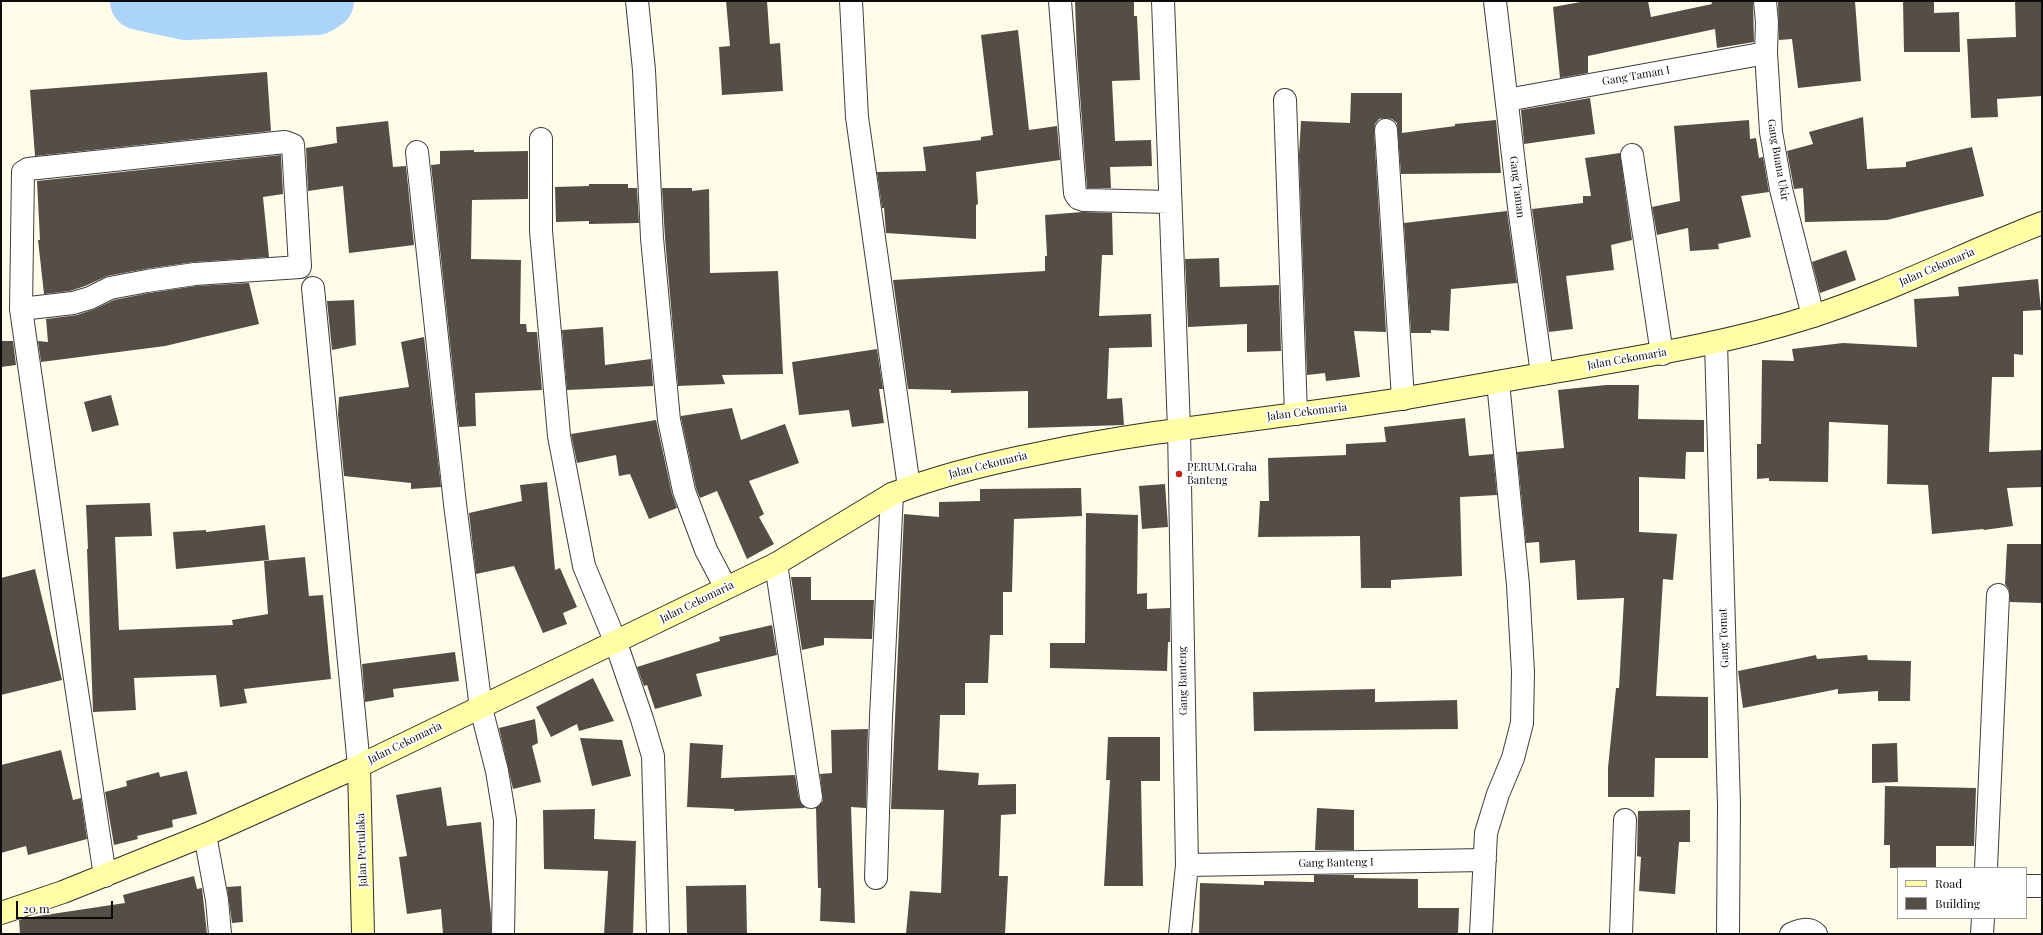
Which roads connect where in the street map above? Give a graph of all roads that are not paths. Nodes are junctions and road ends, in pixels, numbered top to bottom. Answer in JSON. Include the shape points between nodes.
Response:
{"nodes":[{"id":1,"x":637,"y":1,"type":"edge"},
{"id":2,"x":851,"y":1,"type":"edge"},
{"id":3,"x":1060,"y":1,"type":"edge"},
{"id":4,"x":1163,"y":1,"type":"edge"},
{"id":5,"x":1495,"y":1,"type":"edge"},
{"id":6,"x":1765,"y":1,"type":"edge"},
{"id":7,"x":1766,"y":53,"type":"junction"},
{"id":8,"x":1285,"y":100,"type":"dead end"},
{"id":9,"x":1507,"y":100,"type":"junction"},
{"id":10,"x":1386,"y":130,"type":"dead end"},
{"id":11,"x":542,"y":139,"type":"dead end"},
{"id":12,"x":417,"y":152,"type":"dead end"},
{"id":13,"x":1632,"y":155,"type":"dead end"},
{"id":14,"x":1170,"y":202,"type":"junction"},
{"id":15,"x":2042,"y":223,"type":"edge"},
{"id":16,"x":313,"y":288,"type":"dead end"},
{"id":17,"x":22,"y":309,"type":"junction"},
{"id":18,"x":1813,"y":316,"type":"junction"},
{"id":19,"x":1716,"y":342,"type":"junction"},
{"id":20,"x":1662,"y":354,"type":"junction"},
{"id":21,"x":1542,"y":374,"type":"junction"},
{"id":22,"x":1498,"y":382,"type":"junction"},
{"id":23,"x":1403,"y":399,"type":"junction"},
{"id":24,"x":1296,"y":414,"type":"junction"},
{"id":25,"x":1179,"y":429,"type":"junction"},
{"id":26,"x":900,"y":491,"type":"junction"},
{"id":27,"x":776,"y":564,"type":"junction"},
{"id":28,"x":726,"y":588,"type":"junction"},
{"id":29,"x":1998,"y":595,"type":"dead end"},
{"id":30,"x":616,"y":643,"type":"junction"},
{"id":31,"x":481,"y":708,"type":"junction"},
{"id":32,"x":359,"y":766,"type":"junction"},
{"id":33,"x":811,"y":797,"type":"dead end"},
{"id":34,"x":1625,"y":820,"type":"dead end"},
{"id":35,"x":205,"y":835,"type":"junction"},
{"id":36,"x":1485,"y":860,"type":"junction"},
{"id":37,"x":1187,"y":865,"type":"junction"},
{"id":38,"x":1986,"y":867,"type":"edge"},
{"id":39,"x":105,"y":876,"type":"junction"},
{"id":40,"x":876,"y":878,"type":"dead end"},
{"id":41,"x":2027,"y":886,"type":"edge"},
{"id":42,"x":2042,"y":886,"type":"edge"},
{"id":43,"x":1,"y":913,"type":"edge"},
{"id":44,"x":1983,"y":919,"type":"edge"},
{"id":45,"x":220,"y":934,"type":"edge"},
{"id":46,"x":364,"y":934,"type":"edge"},
{"id":47,"x":504,"y":934,"type":"edge"},
{"id":48,"x":658,"y":934,"type":"edge"},
{"id":49,"x":1180,"y":934,"type":"edge"},
{"id":50,"x":1481,"y":934,"type":"edge"},
{"id":51,"x":1621,"y":934,"type":"edge"},
{"id":52,"x":1728,"y":934,"type":"edge"},
{"id":53,"x":1791,"y":934,"type":"edge"},
{"id":54,"x":1816,"y":934,"type":"edge"},
{"id":55,"x":1982,"y":934,"type":"edge"}],
"edges":[{"from":1,"to":28,"type":"street","via":[[644,70],[652,238],[669,420],[684,491],[706,550]]},
{"from":2,"to":26,"type":"street","via":[[857,117]]},
{"from":3,"to":14,"type":"street","via":[[1074,193],[1084,200]]},
{"from":4,"to":14,"type":"street","name":"Gang Banteng"},
{"from":5,"to":9,"type":"street","name":"Gang Taman"},
{"from":6,"to":7,"type":"street","name":"Gang Buana Ukir"},
{"from":7,"to":9,"type":"street","name":"Gang Taman I"},
{"from":7,"to":18,"type":"street","name":"Gang Buana Ukir","via":[[1771,132],[1781,189]]},
{"from":8,"to":24,"type":"street"},
{"from":9,"to":21,"type":"street","name":"Gang Taman"},
{"from":10,"to":23,"type":"street"},
{"from":11,"to":30,"type":"street","via":[[541,231],[559,436],[584,566]]},
{"from":12,"to":31,"type":"street","via":[[455,504]]},
{"from":13,"to":20,"type":"street"},
{"from":14,"to":25,"type":"street","name":"Gang Banteng"},
{"from":15,"to":18,"type":"street","name":"Jalan Cekomaria","via":[[1888,288]]},
{"from":16,"to":32,"type":"street"},
{"from":17,"to":17,"type":"street","via":[[24,171],[285,142],[292,145],[300,267],[195,274],[147,281],[110,288],[73,303]]},
{"from":17,"to":39,"type":"street"},
{"from":18,"to":19,"type":"street","name":"Jalan Cekomaria"},
{"from":19,"to":20,"type":"street","name":"Jalan Cekomaria"},
{"from":19,"to":52,"type":"street","name":"Gang Tomat","via":[[1729,806]]},
{"from":20,"to":21,"type":"street","name":"Jalan Cekomaria"},
{"from":21,"to":22,"type":"street","name":"Jalan Cekomaria"},
{"from":22,"to":23,"type":"street","name":"Jalan Cekomaria"},
{"from":22,"to":36,"type":"street","via":[[1518,584],[1523,672],[1522,723],[1513,758],[1486,833]]},
{"from":23,"to":24,"type":"street","name":"Jalan Cekomaria"},
{"from":24,"to":25,"type":"street","name":"Jalan Cekomaria"},
{"from":25,"to":26,"type":"street","name":"Jalan Cekomaria","via":[[999,461]]},
{"from":25,"to":37,"type":"street","name":"Gang Banteng"},
{"from":26,"to":27,"type":"street","name":"Jalan Cekomaria"},
{"from":26,"to":40,"type":"street","via":[[881,717]]},
{"from":27,"to":28,"type":"street","name":"Jalan Cekomaria"},
{"from":27,"to":33,"type":"street"},
{"from":28,"to":30,"type":"street","name":"Jalan Cekomaria"},
{"from":29,"to":38,"type":"street"},
{"from":30,"to":31,"type":"street","name":"Jalan Cekomaria"},
{"from":30,"to":48,"type":"street","via":[[653,756]]},
{"from":31,"to":32,"type":"street","name":"Jalan Cekomaria"},
{"from":31,"to":47,"type":"street","via":[[497,771],[505,820]]},
{"from":32,"to":35,"type":"street","name":"Jalan Cekomaria"},
{"from":32,"to":46,"type":"street","name":"Jalan Pertulaka"},
{"from":34,"to":51,"type":"street"},
{"from":35,"to":39,"type":"street","name":"Jalan Cekomaria"},
{"from":35,"to":45,"type":"street","via":[[217,900]]},
{"from":36,"to":37,"type":"street","name":"Gang Banteng I"},
{"from":36,"to":50,"type":"street"},
{"from":37,"to":49,"type":"street","name":"Gang Banteng"},
{"from":39,"to":43,"type":"street","name":"Jalan Cekomaria"},
{"from":41,"to":42,"type":"street"},
{"from":44,"to":55,"type":"street"},
{"from":53,"to":54,"type":"street","via":[[1805,930],[1812,930]]}]}
